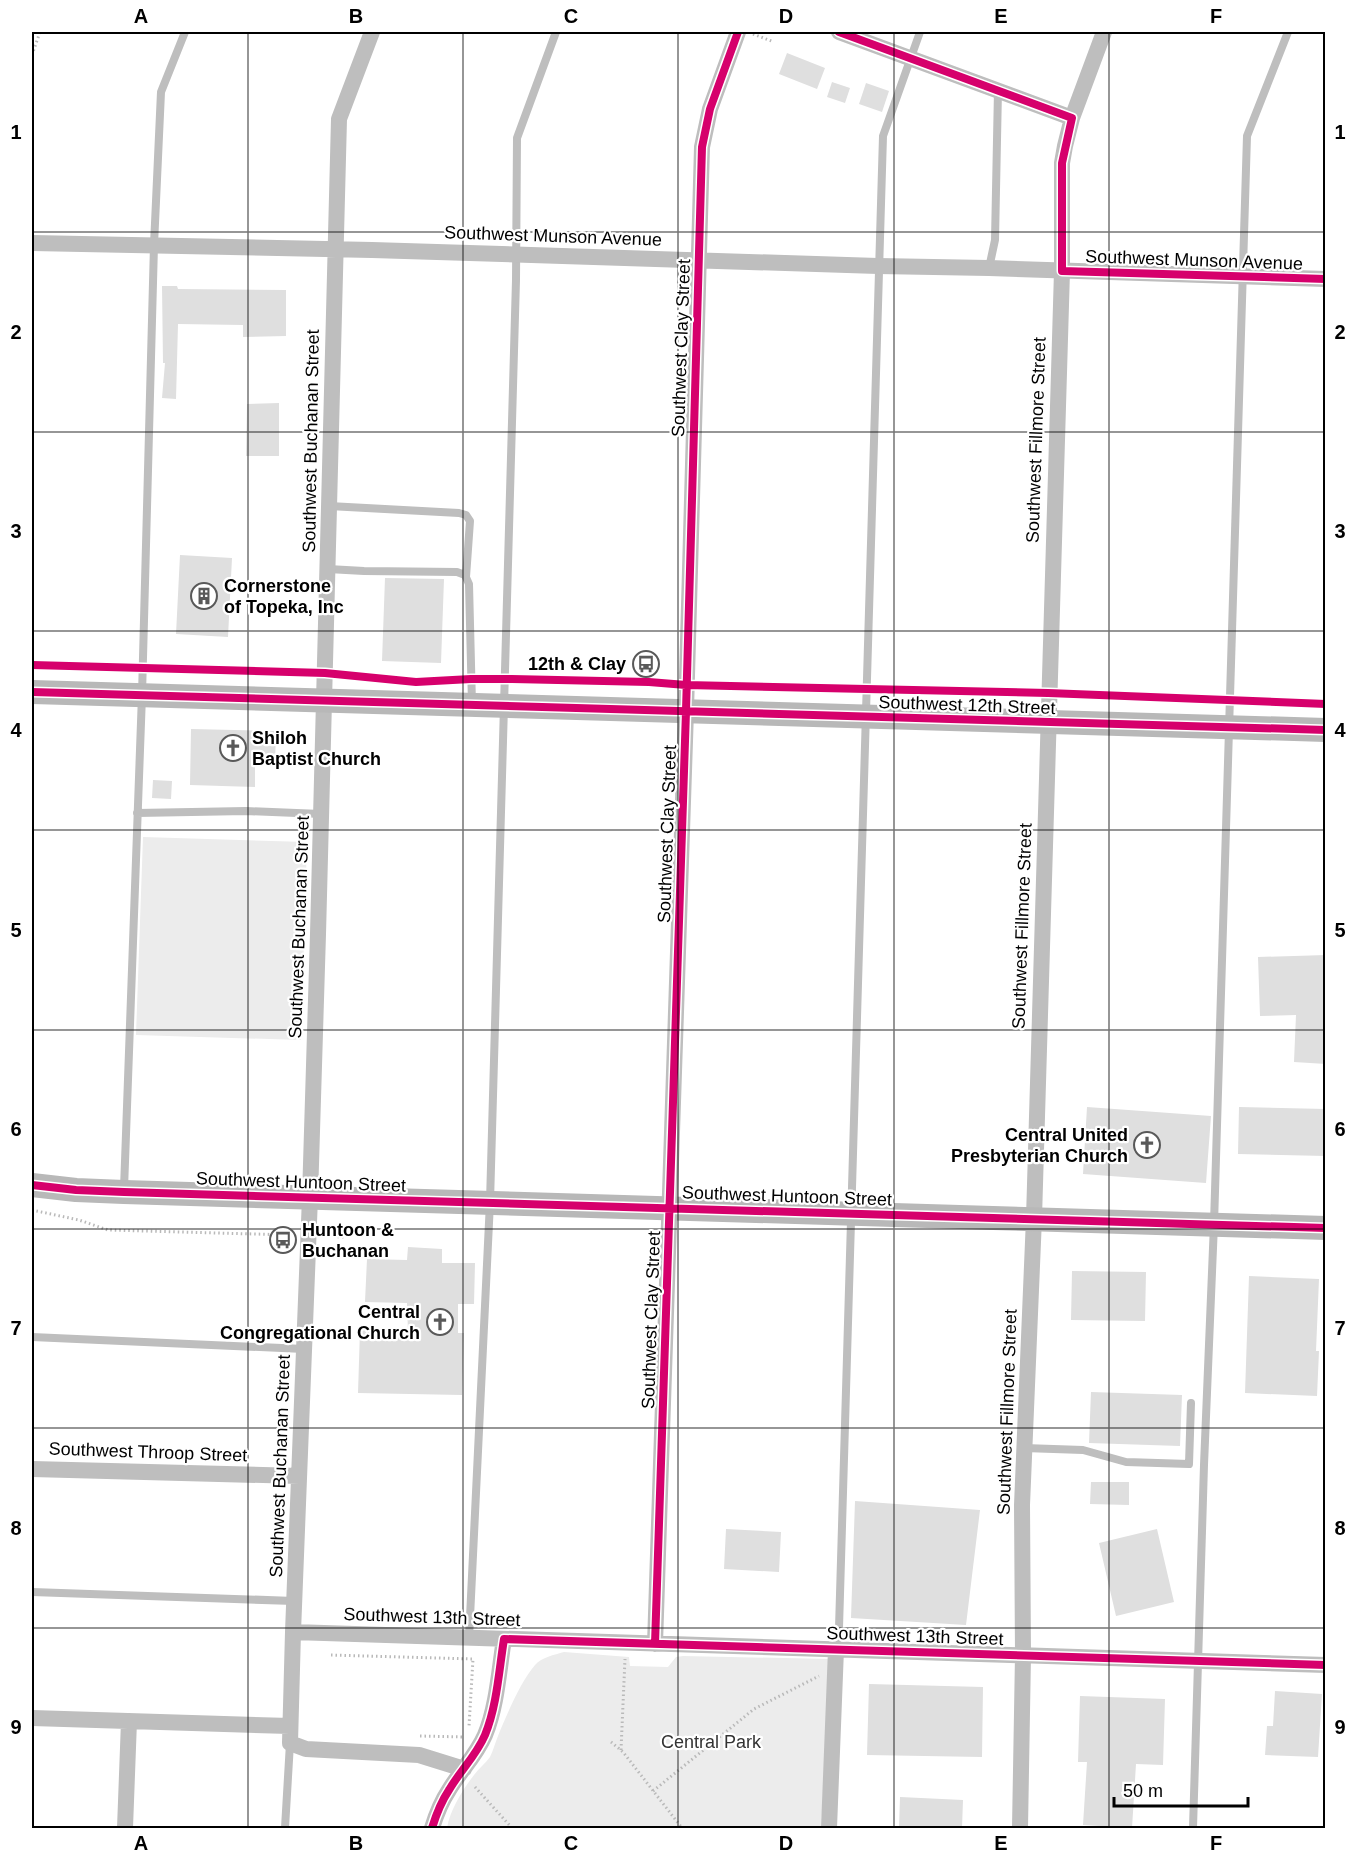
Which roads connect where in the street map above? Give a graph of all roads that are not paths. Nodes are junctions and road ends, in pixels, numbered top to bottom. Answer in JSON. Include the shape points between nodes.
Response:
{"nodes":[{"id":1,"x":185,"y":32,"type":"edge"},
{"id":2,"x":372,"y":32,"type":"edge"},
{"id":3,"x":556,"y":32,"type":"edge"},
{"id":4,"x":738,"y":32,"type":"edge"},
{"id":5,"x":839,"y":32,"type":"edge"},
{"id":6,"x":920,"y":32,"type":"edge"},
{"id":7,"x":1104,"y":32,"type":"edge"},
{"id":8,"x":1288,"y":32,"type":"edge"},
{"id":9,"x":910,"y":58,"type":"junction"},
{"id":10,"x":998,"y":90,"type":"junction"},
{"id":11,"x":1072,"y":118,"type":"junction"},
{"id":12,"x":32,"y":243,"type":"edge"},
{"id":13,"x":154,"y":245,"type":"junction"},
{"id":14,"x":336,"y":249,"type":"junction"},
{"id":15,"x":516,"y":255,"type":"junction"},
{"id":16,"x":698,"y":260,"type":"junction"},
{"id":17,"x":878,"y":266,"type":"junction"},
{"id":18,"x":989,"y":267,"type":"junction"},
{"id":19,"x":1062,"y":271,"type":"junction"},
{"id":20,"x":1243,"y":277,"type":"junction"},
{"id":21,"x":1326,"y":279,"type":"edge"},
{"id":22,"x":329,"y":506,"type":"junction"},
{"id":23,"x":328,"y":569,"type":"junction"},
{"id":24,"x":466,"y":577,"type":"junction"},
{"id":25,"x":32,"y":692,"type":"edge"},
{"id":26,"x":142,"y":695,"type":"junction"},
{"id":27,"x":324,"y":700,"type":"junction"},
{"id":28,"x":472,"y":705,"type":"junction"},
{"id":29,"x":504,"y":706,"type":"junction"},
{"id":30,"x":686,"y":711,"type":"junction"},
{"id":31,"x":866,"y":717,"type":"junction"},
{"id":32,"x":1047,"y":722,"type":"junction"},
{"id":33,"x":1229,"y":728,"type":"junction"},
{"id":34,"x":1326,"y":730,"type":"edge"},
{"id":35,"x":137,"y":813,"type":"junction"},
{"id":36,"x":321,"y":814,"type":"junction"},
{"id":37,"x":32,"y":1185,"type":"edge"},
{"id":38,"x":124,"y":1192,"type":"junction"},
{"id":39,"x":310,"y":1197,"type":"junction"},
{"id":40,"x":490,"y":1202,"type":"junction"},
{"id":41,"x":669,"y":1208,"type":"junction"},
{"id":42,"x":851,"y":1213,"type":"junction"},
{"id":43,"x":1034,"y":1218,"type":"junction"},
{"id":44,"x":1214,"y":1224,"type":"junction"},
{"id":45,"x":1326,"y":1228,"type":"edge"},
{"id":46,"x":32,"y":1337,"type":"edge"},
{"id":47,"x":304,"y":1349,"type":"junction"},
{"id":48,"x":1191,"y":1403,"type":"dead end"},
{"id":49,"x":1024,"y":1448,"type":"junction"},
{"id":50,"x":32,"y":1469,"type":"edge"},
{"id":51,"x":300,"y":1476,"type":"junction"},
{"id":52,"x":32,"y":1592,"type":"edge"},
{"id":53,"x":294,"y":1601,"type":"junction"},
{"id":54,"x":293,"y":1632,"type":"junction"},
{"id":55,"x":470,"y":1638,"type":"junction"},
{"id":56,"x":504,"y":1639,"type":"junction"},
{"id":57,"x":655,"y":1644,"type":"junction"},
{"id":58,"x":836,"y":1649,"type":"junction"},
{"id":59,"x":1023,"y":1655,"type":"junction"},
{"id":60,"x":1198,"y":1661,"type":"junction"},
{"id":61,"x":1326,"y":1665,"type":"edge"},
{"id":62,"x":32,"y":1718,"type":"edge"},
{"id":63,"x":129,"y":1721,"type":"junction"},
{"id":64,"x":290,"y":1735,"type":"junction"},
{"id":65,"x":464,"y":1769,"type":"junction"},
{"id":66,"x":125,"y":1828,"type":"edge"},
{"id":67,"x":285,"y":1828,"type":"edge"},
{"id":68,"x":432,"y":1828,"type":"edge"},
{"id":69,"x":829,"y":1828,"type":"edge"},
{"id":70,"x":1020,"y":1828,"type":"edge"},
{"id":71,"x":1193,"y":1828,"type":"edge"}],
"edges":[{"from":1,"to":13,"type":"lane","via":[[161,92]]},
{"from":2,"to":14,"type":"street","name":"Southwest Buchanan Street","via":[[339,119]]},
{"from":3,"to":15,"type":"lane","via":[[518,138]]},
{"from":4,"to":16,"type":"street","name":"Southwest Clay Street","via":[[710,109],[702,147]]},
{"from":5,"to":9,"type":"street"},
{"from":6,"to":9,"type":"lane"},
{"from":7,"to":11,"type":"street","name":"Southwest Fillmore Street"},
{"from":8,"to":20,"type":"lane","via":[[1246,136]]},
{"from":9,"to":10,"type":"street"},
{"from":9,"to":17,"type":"lane","via":[[883,136]]},
{"from":10,"to":11,"type":"street"},
{"from":10,"to":18,"type":"lane","via":[[995,240]]},
{"from":11,"to":19,"type":"street","name":"Southwest Fillmore Street","via":[[1062,163]]},
{"from":12,"to":13,"type":"street","name":"Southwest Munson Avenue"},
{"from":13,"to":14,"type":"street","name":"Southwest Munson Avenue"},
{"from":13,"to":26,"type":"lane"},
{"from":14,"to":15,"type":"street","name":"Southwest Munson Avenue"},
{"from":14,"to":22,"type":"street","name":"Southwest Buchanan Street"},
{"from":15,"to":16,"type":"street","name":"Southwest Munson Avenue"},
{"from":15,"to":29,"type":"lane"},
{"from":16,"to":17,"type":"street","name":"Southwest Munson Avenue"},
{"from":16,"to":30,"type":"street","name":"Southwest Clay Street"},
{"from":17,"to":18,"type":"street","name":"Southwest Munson Avenue"},
{"from":17,"to":31,"type":"lane"},
{"from":18,"to":19,"type":"street","name":"Southwest Munson Avenue"},
{"from":19,"to":20,"type":"street","name":"Southwest Munson Avenue"},
{"from":19,"to":32,"type":"street","name":"Southwest Fillmore Street"},
{"from":20,"to":21,"type":"street","name":"Southwest Munson Avenue"},
{"from":20,"to":33,"type":"lane"},
{"from":22,"to":23,"type":"street","name":"Southwest Buchanan Street"},
{"from":22,"to":24,"type":"lane","via":[[466,515],[470,521]]},
{"from":23,"to":24,"type":"lane","via":[[457,572]]},
{"from":23,"to":27,"type":"street","name":"Southwest Buchanan Street"},
{"from":24,"to":28,"type":"lane"},
{"from":25,"to":26,"type":"main road","name":"Southwest 12th Street"},
{"from":26,"to":27,"type":"main road","name":"Southwest 12th Street"},
{"from":26,"to":35,"type":"lane"},
{"from":27,"to":28,"type":"main road","name":"Southwest 12th Street"},
{"from":27,"to":36,"type":"street","name":"Southwest Buchanan Street"},
{"from":28,"to":29,"type":"main road","name":"Southwest 12th Street"},
{"from":29,"to":30,"type":"main road","name":"Southwest 12th Street"},
{"from":29,"to":40,"type":"lane"},
{"from":30,"to":31,"type":"main road","name":"Southwest 12th Street"},
{"from":30,"to":41,"type":"street","name":"Southwest Clay Street"},
{"from":31,"to":32,"type":"main road","name":"Southwest 12th Street"},
{"from":31,"to":42,"type":"lane"},
{"from":32,"to":33,"type":"main road","name":"Southwest 12th Street"},
{"from":32,"to":43,"type":"street","name":"Southwest Fillmore Street"},
{"from":33,"to":34,"type":"main road","name":"Southwest 12th Street"},
{"from":33,"to":44,"type":"lane"},
{"from":35,"to":36,"type":"lane"},
{"from":35,"to":38,"type":"lane"},
{"from":36,"to":39,"type":"street","name":"Southwest Buchanan Street"},
{"from":37,"to":38,"type":"main road","name":"Southwest Huntoon Street"},
{"from":38,"to":39,"type":"main road","name":"Southwest Huntoon Street"},
{"from":39,"to":40,"type":"main road","name":"Southwest Huntoon Street"},
{"from":39,"to":47,"type":"street","name":"Southwest Buchanan Street"},
{"from":40,"to":41,"type":"main road","name":"Southwest Huntoon Street"},
{"from":40,"to":55,"type":"lane"},
{"from":41,"to":42,"type":"main road","name":"Southwest Huntoon Street"},
{"from":41,"to":57,"type":"street","name":"Southwest Clay Street"},
{"from":42,"to":43,"type":"main road","name":"Southwest Huntoon Street"},
{"from":42,"to":58,"type":"lane"},
{"from":43,"to":44,"type":"main road","name":"Southwest Huntoon Street"},
{"from":43,"to":49,"type":"street","name":"Southwest Fillmore Street"},
{"from":44,"to":45,"type":"main road","name":"Southwest Huntoon Street"},
{"from":44,"to":60,"type":"lane"},
{"from":46,"to":47,"type":"lane"},
{"from":47,"to":51,"type":"street","name":"Southwest Buchanan Street"},
{"from":48,"to":49,"type":"lane","via":[[1190,1464],[1126,1462],[1083,1450]]},
{"from":49,"to":59,"type":"street","name":"Southwest Fillmore Street"},
{"from":50,"to":51,"type":"street","name":"Southwest Throop Street"},
{"from":51,"to":53,"type":"street","name":"Southwest Buchanan Street"},
{"from":52,"to":53,"type":"lane"},
{"from":53,"to":54,"type":"street","name":"Southwest Buchanan Street"},
{"from":54,"to":55,"type":"street","name":"Southwest 13th Street"},
{"from":54,"to":64,"type":"street","name":"Southwest Buchanan Street"},
{"from":55,"to":56,"type":"street","name":"Southwest 13th Street"},
{"from":56,"to":57,"type":"street","name":"Southwest 13th Street"},
{"from":56,"to":65,"type":"street","via":[[485,1734]]},
{"from":57,"to":58,"type":"street","name":"Southwest 13th Street"},
{"from":58,"to":59,"type":"street","name":"Southwest 13th Street"},
{"from":58,"to":69,"type":"street"},
{"from":59,"to":60,"type":"street","name":"Southwest 13th Street"},
{"from":59,"to":70,"type":"street","name":"Southwest Fillmore Street"},
{"from":60,"to":61,"type":"street","name":"Southwest 13th Street"},
{"from":60,"to":71,"type":"lane"},
{"from":62,"to":63,"type":"street"},
{"from":63,"to":64,"type":"street"},
{"from":63,"to":66,"type":"street"},
{"from":64,"to":65,"type":"street","via":[[306,1749],[419,1755]]},
{"from":64,"to":67,"type":"lane","name":"Southwest Buchanan Street"},
{"from":65,"to":68,"type":"street","via":[[449,1789]]}]}
